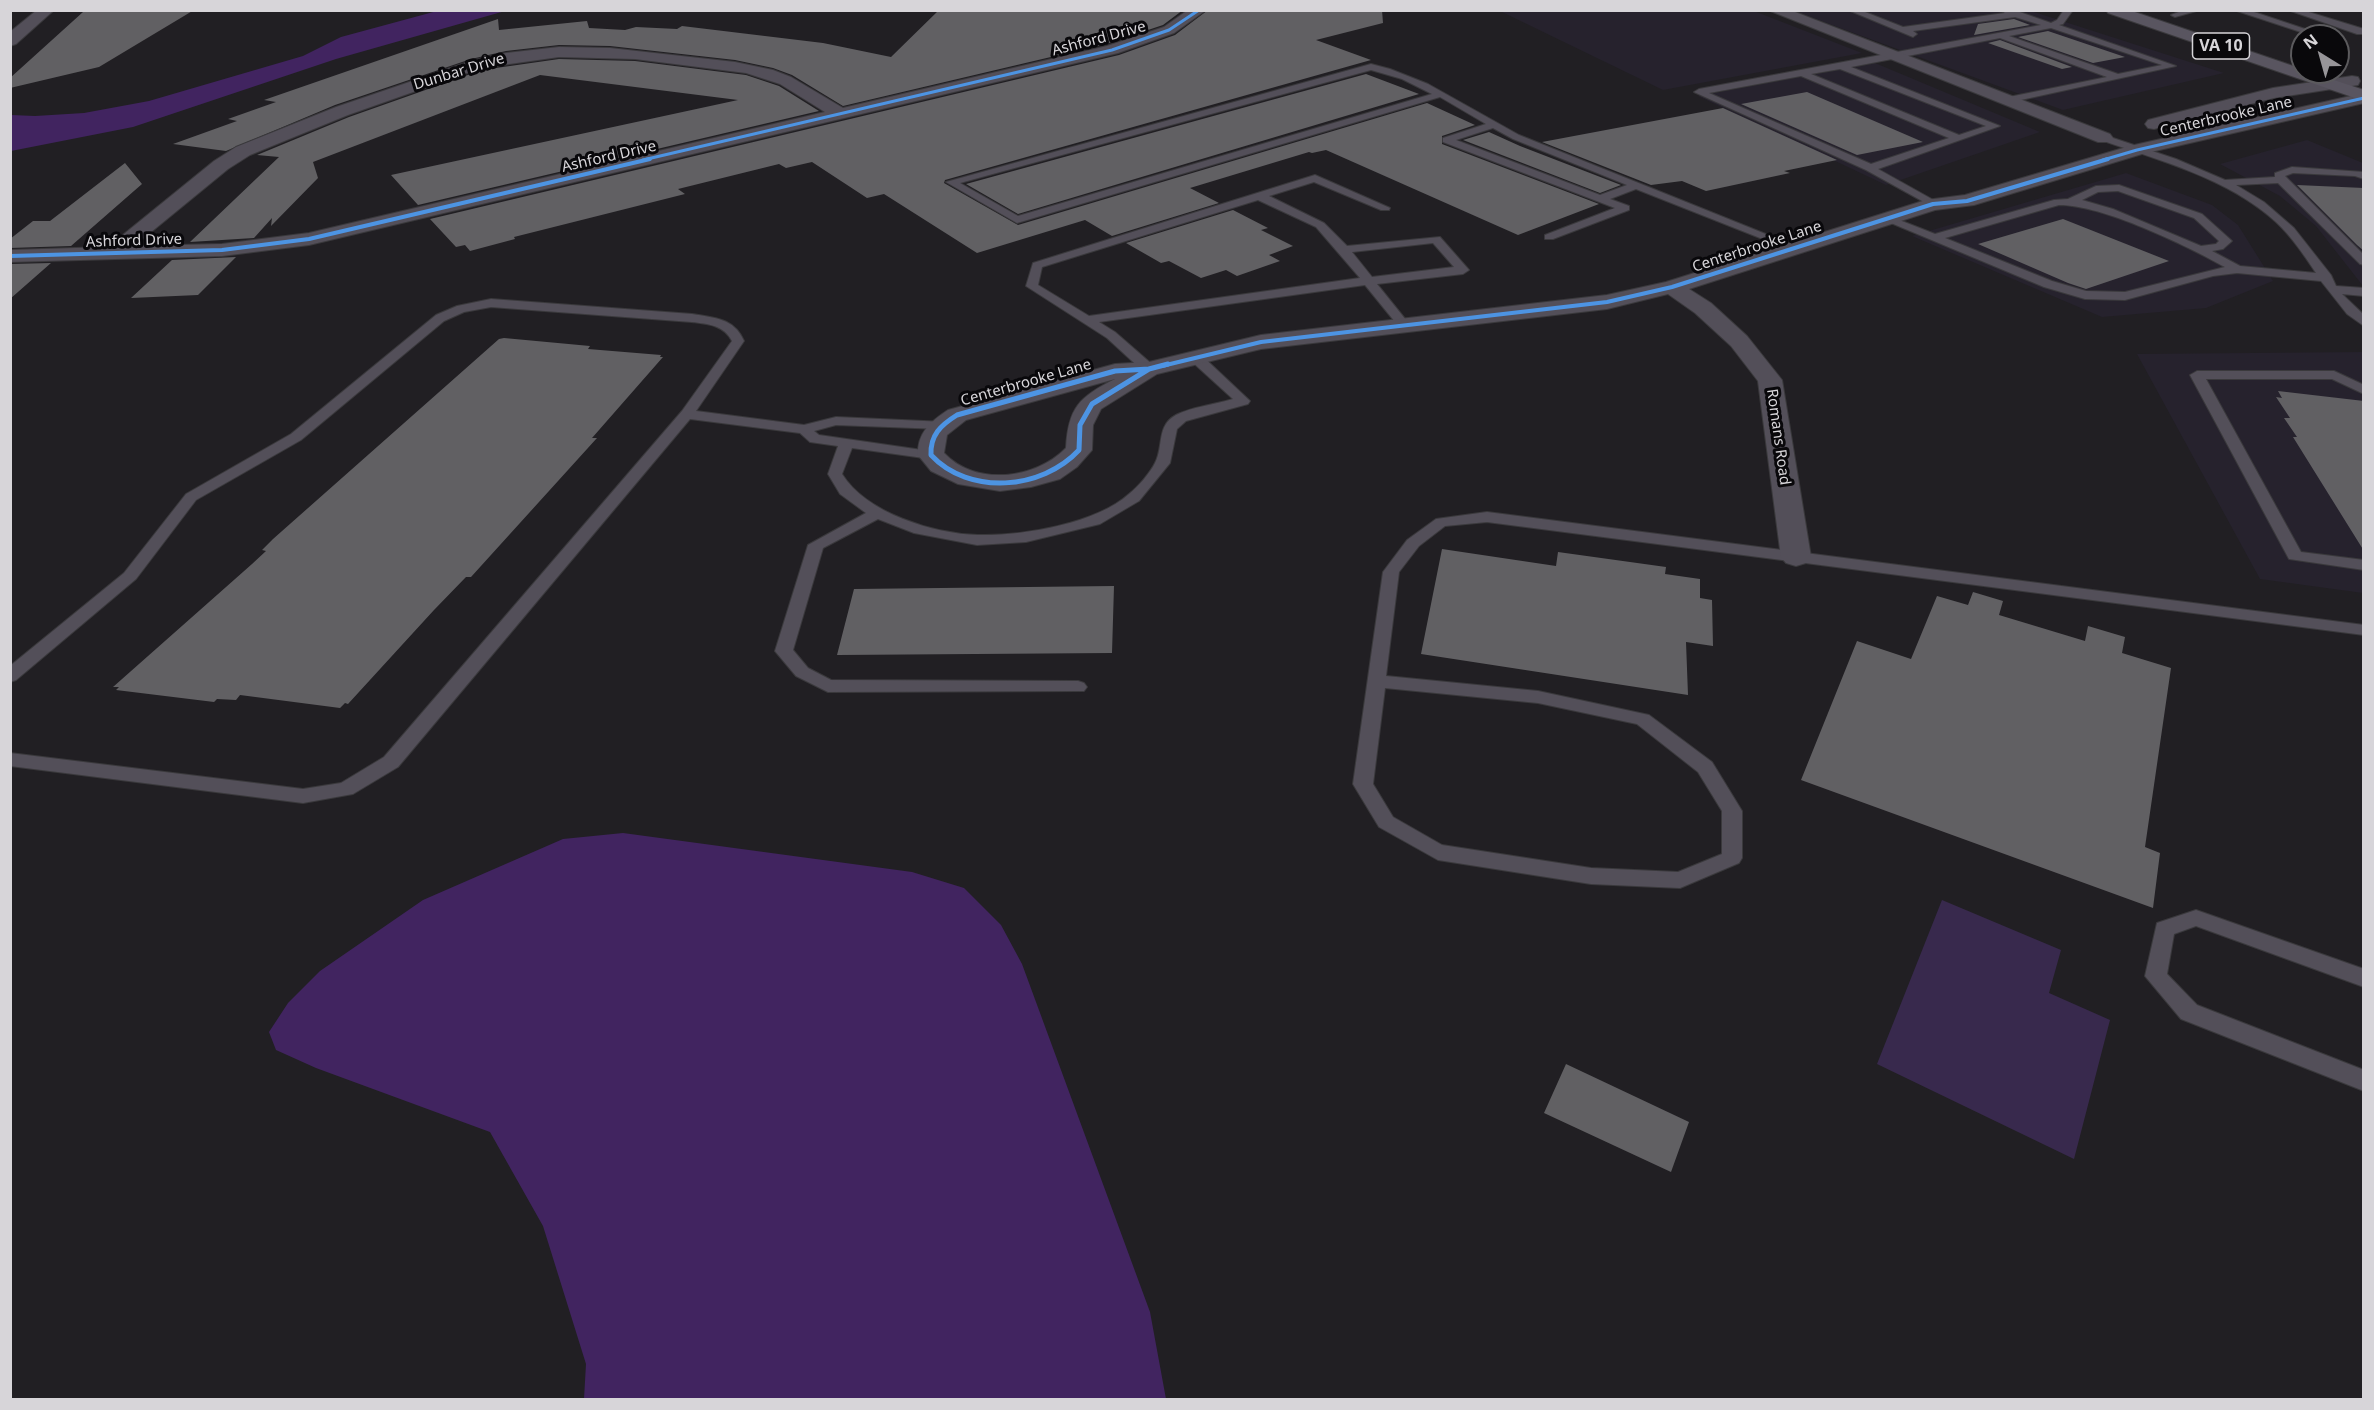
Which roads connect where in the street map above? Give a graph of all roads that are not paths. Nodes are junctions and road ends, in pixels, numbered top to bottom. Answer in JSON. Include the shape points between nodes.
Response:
{"nodes":[{"id":1,"x":47,"y":10,"type":"edge"},
{"id":2,"x":1199,"y":10,"type":"edge"},
{"id":3,"x":1775,"y":10,"type":"edge"},
{"id":4,"x":1852,"y":10,"type":"edge"},
{"id":5,"x":2113,"y":10,"type":"edge"},
{"id":6,"x":2196,"y":10,"type":"edge"},
{"id":7,"x":2238,"y":10,"type":"edge"},
{"id":8,"x":2292,"y":10,"type":"edge"},
{"id":9,"x":2007,"y":12,"type":"edge"},
{"id":10,"x":2169,"y":13,"type":"edge"},
{"id":11,"x":2067,"y":14,"type":"edge"},
{"id":12,"x":2207,"y":25,"type":"dead end"},
{"id":13,"x":2050,"y":26,"type":"junction"},
{"id":14,"x":2290,"y":26,"type":"edge"},
{"id":15,"x":1902,"y":30,"type":"junction"},
{"id":16,"x":2362,"y":31,"type":"edge"},
{"id":17,"x":2003,"y":37,"type":"junction"},
{"id":18,"x":10,"y":41,"type":"edge"},
{"id":19,"x":1946,"y":46,"type":"junction"},
{"id":20,"x":1893,"y":56,"type":"junction"},
{"id":21,"x":2290,"y":63,"type":"edge"},
{"id":22,"x":1841,"y":66,"type":"junction"},
{"id":23,"x":1801,"y":73,"type":"junction"},
{"id":24,"x":2117,"y":77,"type":"junction"},
{"id":25,"x":2305,"y":84,"type":"edge"},
{"id":26,"x":2345,"y":84,"type":"edge"},
{"id":27,"x":1438,"y":95,"type":"junction"},
{"id":28,"x":2364,"y":97,"type":"edge"},
{"id":29,"x":2007,"y":100,"type":"junction"},
{"id":30,"x":840,"y":114,"type":"junction"},
{"id":31,"x":1493,"y":125,"type":"junction"},
{"id":32,"x":1959,"y":138,"type":"junction"},
{"id":33,"x":2104,"y":138,"type":"junction"},
{"id":34,"x":2082,"y":145,"type":"dead end"},
{"id":35,"x":2137,"y":150,"type":"junction"},
{"id":36,"x":1870,"y":168,"type":"junction"},
{"id":37,"x":2364,"y":176,"type":"edge"},
{"id":38,"x":2281,"y":180,"type":"junction"},
{"id":39,"x":1972,"y":181,"type":"dead end"},
{"id":40,"x":2221,"y":183,"type":"junction"},
{"id":41,"x":1636,"y":185,"type":"junction"},
{"id":42,"x":1259,"y":196,"type":"junction"},
{"id":43,"x":1600,"y":199,"type":"junction"},
{"id":44,"x":2072,"y":201,"type":"junction"},
{"id":45,"x":1933,"y":204,"type":"junction"},
{"id":46,"x":1385,"y":208,"type":"dead end"},
{"id":47,"x":1885,"y":218,"type":"junction"},
{"id":48,"x":1549,"y":237,"type":"dead end"},
{"id":49,"x":1934,"y":238,"type":"junction"},
{"id":50,"x":1792,"y":247,"type":"junction"},
{"id":51,"x":1344,"y":249,"type":"junction"},
{"id":52,"x":2202,"y":249,"type":"junction"},
{"id":53,"x":112,"y":254,"type":"junction"},
{"id":54,"x":10,"y":256,"type":"edge"},
{"id":55,"x":2364,"y":262,"type":"edge"},
{"id":56,"x":2237,"y":269,"type":"junction"},
{"id":57,"x":1368,"y":281,"type":"junction"},
{"id":58,"x":2330,"y":283,"type":"junction"},
{"id":59,"x":1672,"y":287,"type":"junction"},
{"id":60,"x":2364,"y":292,"type":"edge"},
{"id":61,"x":1088,"y":320,"type":"junction"},
{"id":62,"x":2364,"y":322,"type":"edge"},
{"id":63,"x":1404,"y":326,"type":"junction"},
{"id":64,"x":1194,"y":356,"type":"junction"},
{"id":65,"x":1149,"y":369,"type":"junction"},
{"id":66,"x":2364,"y":390,"type":"edge"},
{"id":67,"x":687,"y":414,"type":"junction"},
{"id":68,"x":941,"y":425,"type":"junction"},
{"id":69,"x":804,"y":429,"type":"junction"},
{"id":70,"x":846,"y":444,"type":"junction"},
{"id":71,"x":931,"y":455,"type":"junction"},
{"id":72,"x":877,"y":513,"type":"junction"},
{"id":73,"x":1796,"y":557,"type":"junction"},
{"id":74,"x":2364,"y":565,"type":"edge"},
{"id":75,"x":2364,"y":630,"type":"edge"},
{"id":76,"x":10,"y":676,"type":"edge"},
{"id":77,"x":1377,"y":681,"type":"junction"},
{"id":78,"x":1078,"y":687,"type":"dead end"},
{"id":79,"x":10,"y":759,"type":"edge"},
{"id":80,"x":2364,"y":978,"type":"edge"},
{"id":81,"x":2364,"y":1081,"type":"edge"}],
"edges":[{"from":1,"to":18,"type":"street"},
{"from":2,"to":30,"type":"street","name":"Ashford Drive","via":[[1169,30],[1112,50]]},
{"from":3,"to":20,"type":"street"},
{"from":4,"to":15,"type":"lane"},
{"from":5,"to":21,"type":"highway","number":"VA 10"},
{"from":6,"to":10,"type":"lane"},
{"from":7,"to":14,"type":"lane"},
{"from":8,"to":16,"type":"lane"},
{"from":9,"to":11,"type":"lane"},
{"from":9,"to":13,"type":"lane"},
{"from":9,"to":15,"type":"lane"},
{"from":10,"to":12,"type":"highway","number":"VA 10"},
{"from":11,"to":13,"type":"lane"},
{"from":13,"to":17,"type":"lane"},
{"from":13,"to":24,"type":"lane","via":[[2172,66]]},
{"from":15,"to":19,"type":"lane"},
{"from":17,"to":19,"type":"lane"},
{"from":17,"to":24,"type":"lane"},
{"from":19,"to":20,"type":"lane"},
{"from":20,"to":22,"type":"lane"},
{"from":20,"to":29,"type":"street"},
{"from":22,"to":23,"type":"lane"},
{"from":22,"to":32,"type":"lane","via":[[1995,126]]},
{"from":23,"to":32,"type":"lane"},
{"from":23,"to":36,"type":"lane","via":[[1699,92]]},
{"from":24,"to":29,"type":"lane"},
{"from":25,"to":33,"type":"street","name":"Centerbrooke Lane"},
{"from":26,"to":28,"type":"highway","number":"VA 10"},
{"from":27,"to":27,"type":"lane","via":[[1388,69],[1371,67],[951,182],[1017,220]]},
{"from":27,"to":31,"type":"lane"},
{"from":28,"to":35,"type":"street","name":"Centerbrooke Lane"},
{"from":29,"to":33,"type":"street"},
{"from":30,"to":53,"type":"street","name":"Ashford Drive","via":[[309,239],[222,250]]},
{"from":30,"to":53,"type":"street","name":"Dunbar Drive","via":[[792,83],[727,66],[601,50],[500,58],[364,103],[243,151]]},
{"from":31,"to":41,"type":"lane"},
{"from":31,"to":43,"type":"lane","via":[[1447,140]]},
{"from":32,"to":36,"type":"lane"},
{"from":33,"to":34,"type":"street","name":"Centerbrooke Lane"},
{"from":33,"to":35,"type":"lane"},
{"from":35,"to":40,"type":"lane"},
{"from":35,"to":45,"type":"street","name":"Centerbrooke Lane","via":[[1967,201]]},
{"from":36,"to":45,"type":"lane"},
{"from":37,"to":38,"type":"lane","via":[[2292,170],[2279,174]]},
{"from":38,"to":40,"type":"lane"},
{"from":38,"to":55,"type":"lane"},
{"from":39,"to":45,"type":"street","name":"Centerbrooke Lane","via":[[1939,192]]},
{"from":40,"to":58,"type":"lane","via":[[2280,219]]},
{"from":41,"to":43,"type":"lane"},
{"from":41,"to":50,"type":"lane"},
{"from":42,"to":46,"type":"lane","via":[[1315,178]]},
{"from":42,"to":51,"type":"lane","via":[[1320,225]]},
{"from":42,"to":61,"type":"lane","via":[[1037,265],[1032,286]]},
{"from":43,"to":48,"type":"lane","via":[[1625,208]]},
{"from":44,"to":49,"type":"lane"},
{"from":44,"to":52,"type":"lane"},
{"from":44,"to":52,"type":"lane","via":[[2096,189],[2119,188],[2141,194],[2198,216],[2226,241],[2219,247]]},
{"from":45,"to":47,"type":"street","name":"Centerbrooke Lane"},
{"from":47,"to":49,"type":"lane"},
{"from":47,"to":50,"type":"street","name":"Centerbrooke Lane"},
{"from":49,"to":56,"type":"lane","via":[[2085,295],[2125,296]]},
{"from":50,"to":59,"type":"street","name":"Centerbrooke Lane"},
{"from":51,"to":57,"type":"lane"},
{"from":51,"to":57,"type":"lane","via":[[1436,239],[1463,270]]},
{"from":52,"to":56,"type":"lane"},
{"from":53,"to":54,"type":"street","name":"Ashford Drive"},
{"from":56,"to":58,"type":"lane"},
{"from":57,"to":61,"type":"lane"},
{"from":57,"to":63,"type":"lane"},
{"from":58,"to":60,"type":"lane"},
{"from":58,"to":62,"type":"lane"},
{"from":59,"to":63,"type":"street","name":"Centerbrooke Lane","via":[[1607,302]]},
{"from":59,"to":73,"type":"street","name":"Romans Road","via":[[1703,308],[1739,341],[1770,380]]},
{"from":61,"to":65,"type":"lane"},
{"from":63,"to":64,"type":"street","name":"Centerbrooke Lane","via":[[1261,342]]},
{"from":64,"to":65,"type":"street","name":"Centerbrooke Lane"},
{"from":64,"to":72,"type":"lane","via":[[1244,401],[1181,418],[1170,428],[1163,463],[1134,498],[1095,521],[1026,537],[977,540],[919,530]]},
{"from":65,"to":68,"type":"street","name":"Centerbrooke Lane","via":[[1115,371],[1034,392],[957,415]]},
{"from":65,"to":71,"type":"street","name":"Centerbrooke Lane","via":[[1089,406],[1080,423],[1079,450],[1066,464],[1047,475],[1019,482],[968,478],[950,472]]},
{"from":66,"to":74,"type":"lane","via":[[2334,375],[2197,375],[2295,556]]},
{"from":67,"to":69,"type":"lane"},
{"from":67,"to":76,"type":"lane","via":[[738,341],[733,330],[717,322],[491,303],[461,309],[440,318],[297,437],[191,497],[130,576]]},
{"from":67,"to":79,"type":"lane","via":[[391,762],[346,789],[303,796]]},
{"from":68,"to":69,"type":"lane","via":[[836,421]]},
{"from":68,"to":71,"type":"street","name":"Centerbrooke Lane","via":[[932,437]]},
{"from":69,"to":70,"type":"lane","via":[[815,439]]},
{"from":70,"to":71,"type":"lane"},
{"from":70,"to":72,"type":"lane","via":[[835,474],[845,491]]},
{"from":72,"to":78,"type":"lane","via":[[816,544],[784,651],[802,672],[828,686]]},
{"from":73,"to":75,"type":"lane"},
{"from":73,"to":77,"type":"lane","via":[[1487,517],[1441,522],[1413,543],[1391,572]]},
{"from":77,"to":77,"type":"lane","via":[[1538,697],[1643,719],[1705,767],[1732,811],[1732,858],[1680,880],[1591,876],[1438,852],[1386,822],[1363,784]]},
{"from":80,"to":81,"type":"lane","via":[[2196,918],[2164,929],[2156,976],[2189,1012]]}]}
